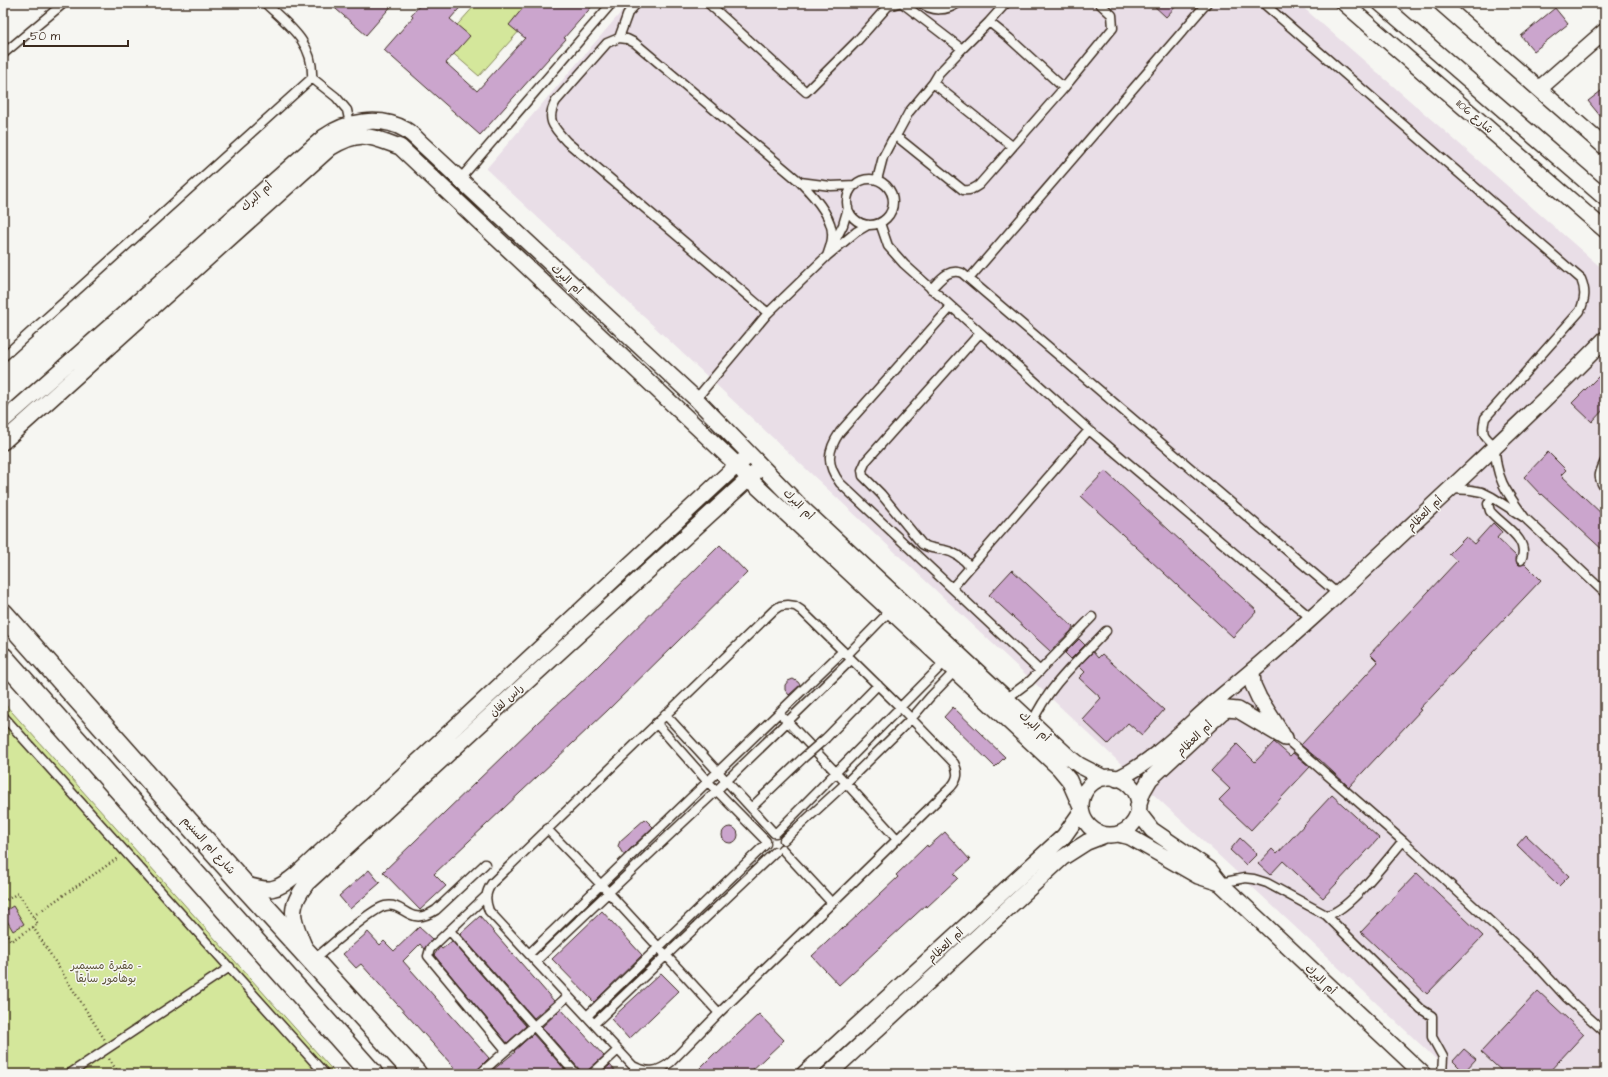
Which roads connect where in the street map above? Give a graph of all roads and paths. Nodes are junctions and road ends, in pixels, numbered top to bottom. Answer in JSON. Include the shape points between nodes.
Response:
{"nodes":[{"id":1,"x":64,"y":3,"type":"edge"},
{"id":2,"x":264,"y":3,"type":"edge"},
{"id":3,"x":612,"y":3,"type":"edge"},
{"id":4,"x":637,"y":3,"type":"edge"},
{"id":5,"x":708,"y":3,"type":"edge"},
{"id":6,"x":899,"y":3,"type":"edge"},
{"id":7,"x":902,"y":3,"type":"edge"},
{"id":8,"x":921,"y":3,"type":"edge"},
{"id":9,"x":958,"y":3,"type":"edge"},
{"id":10,"x":1006,"y":3,"type":"edge"},
{"id":11,"x":1099,"y":3,"type":"edge"},
{"id":12,"x":1207,"y":3,"type":"edge"},
{"id":13,"x":1263,"y":3,"type":"edge"},
{"id":14,"x":1344,"y":3,"type":"edge"},
{"id":15,"x":1380,"y":3,"type":"edge"},
{"id":16,"x":1441,"y":3,"type":"edge"},
{"id":17,"x":989,"y":22,"type":"junction"},
{"id":18,"x":1605,"y":31,"type":"edge"},
{"id":19,"x":619,"y":38,"type":"junction"},
{"id":20,"x":962,"y":49,"type":"junction"},
{"id":21,"x":3,"y":54,"type":"edge"},
{"id":22,"x":312,"y":78,"type":"junction"},
{"id":23,"x":934,"y":83,"type":"junction"},
{"id":24,"x":1064,"y":88,"type":"junction"},
{"id":25,"x":1540,"y":88,"type":"junction"},
{"id":26,"x":350,"y":124,"type":"junction"},
{"id":27,"x":896,"y":136,"type":"junction"},
{"id":28,"x":1012,"y":146,"type":"junction"},
{"id":29,"x":1605,"y":147,"type":"edge"},
{"id":30,"x":460,"y":179,"type":"junction"},
{"id":31,"x":877,"y":180,"type":"junction"},
{"id":32,"x":800,"y":182,"type":"junction"},
{"id":33,"x":856,"y":185,"type":"junction"},
{"id":34,"x":1605,"y":198,"type":"edge"},
{"id":35,"x":848,"y":208,"type":"junction"},
{"id":36,"x":880,"y":223,"type":"junction"},
{"id":37,"x":868,"y":225,"type":"junction"},
{"id":38,"x":1605,"y":230,"type":"edge"},
{"id":39,"x":827,"y":256,"type":"junction"},
{"id":40,"x":969,"y":279,"type":"junction"},
{"id":41,"x":931,"y":289,"type":"junction"},
{"id":42,"x":951,"y":307,"type":"junction"},
{"id":43,"x":768,"y":313,"type":"junction"},
{"id":44,"x":980,"y":333,"type":"junction"},
{"id":45,"x":1605,"y":339,"type":"edge"},
{"id":46,"x":1599,"y":348,"type":"edge"},
{"id":47,"x":4,"y":355,"type":"edge"},
{"id":48,"x":696,"y":399,"type":"junction"},
{"id":49,"x":3,"y":421,"type":"edge"},
{"id":50,"x":1089,"y":430,"type":"junction"},
{"id":51,"x":3,"y":442,"type":"edge"},
{"id":52,"x":1495,"y":446,"type":"junction"},
{"id":53,"x":751,"y":455,"type":"junction"},
{"id":54,"x":1605,"y":461,"type":"edge"},
{"id":55,"x":737,"y":465,"type":"junction"},
{"id":56,"x":763,"y":466,"type":"junction"},
{"id":57,"x":748,"y":478,"type":"junction"},
{"id":58,"x":1605,"y":489,"type":"edge"},
{"id":59,"x":1449,"y":490,"type":"junction"},
{"id":60,"x":1492,"y":496,"type":"junction"},
{"id":61,"x":798,"y":514,"type":"junction"},
{"id":62,"x":1525,"y":518,"type":"junction"},
{"id":63,"x":1521,"y":560,"type":"dead end"},
{"id":64,"x":970,"y":568,"type":"junction"},
{"id":65,"x":952,"y":588,"type":"junction"},
{"id":66,"x":1605,"y":593,"type":"edge"},
{"id":67,"x":1339,"y":594,"type":"junction"},
{"id":68,"x":890,"y":611,"type":"junction"},
{"id":69,"x":3,"y":614,"type":"edge"},
{"id":70,"x":1092,"y":617,"type":"dead end"},
{"id":71,"x":1312,"y":619,"type":"junction"},
{"id":72,"x":1106,"y":631,"type":"dead end"},
{"id":73,"x":847,"y":655,"type":"junction"},
{"id":74,"x":3,"y":658,"type":"edge"},
{"id":75,"x":950,"y":667,"type":"junction"},
{"id":76,"x":1040,"y":671,"type":"junction"},
{"id":77,"x":1252,"y":671,"type":"junction"},
{"id":78,"x":878,"y":685,"type":"junction"},
{"id":79,"x":1006,"y":699,"type":"junction"},
{"id":80,"x":900,"y":707,"type":"junction"},
{"id":81,"x":665,"y":714,"type":"junction"},
{"id":82,"x":779,"y":714,"type":"junction"},
{"id":83,"x":911,"y":719,"type":"junction"},
{"id":84,"x":5,"y":721,"type":"edge"},
{"id":85,"x":787,"y":722,"type":"junction"},
{"id":86,"x":656,"y":723,"type":"junction"},
{"id":87,"x":1032,"y":723,"type":"junction"},
{"id":88,"x":1285,"y":738,"type":"junction"},
{"id":89,"x":718,"y":772,"type":"junction"},
{"id":90,"x":836,"y":773,"type":"junction"},
{"id":91,"x":1110,"y":778,"type":"junction"},
{"id":92,"x":726,"y":781,"type":"junction"},
{"id":93,"x":708,"y":782,"type":"junction"},
{"id":94,"x":846,"y":783,"type":"junction"},
{"id":95,"x":716,"y":791,"type":"junction"},
{"id":96,"x":751,"y":808,"type":"junction"},
{"id":97,"x":1081,"y":808,"type":"junction"},
{"id":98,"x":1138,"y":809,"type":"junction"},
{"id":99,"x":547,"y":829,"type":"junction"},
{"id":100,"x":775,"y":833,"type":"junction"},
{"id":101,"x":1112,"y":834,"type":"junction"},
{"id":102,"x":897,"y":838,"type":"junction"},
{"id":103,"x":784,"y":840,"type":"junction"},
{"id":104,"x":1403,"y":841,"type":"junction"},
{"id":105,"x":766,"y":842,"type":"junction"},
{"id":106,"x":778,"y":850,"type":"junction"},
{"id":107,"x":126,"y":853,"type":"junction"},
{"id":108,"x":485,"y":864,"type":"dead end"},
{"id":109,"x":1220,"y":883,"type":"junction"},
{"id":110,"x":243,"y":884,"type":"junction"},
{"id":111,"x":600,"y":884,"type":"junction"},
{"id":112,"x":608,"y":892,"type":"junction"},
{"id":113,"x":485,"y":897,"type":"junction"},
{"id":114,"x":4,"y":901,"type":"edge"},
{"id":115,"x":832,"y":903,"type":"junction"},
{"id":116,"x":1326,"y":915,"type":"junction"},
{"id":117,"x":33,"y":916,"type":"junction"},
{"id":118,"x":33,"y":927,"type":"junction"},
{"id":119,"x":3,"y":928,"type":"edge"},
{"id":120,"x":450,"y":931,"type":"junction"},
{"id":121,"x":659,"y":948,"type":"junction"},
{"id":122,"x":529,"y":954,"type":"junction"},
{"id":123,"x":310,"y":956,"type":"junction"},
{"id":124,"x":667,"y":956,"type":"junction"},
{"id":125,"x":536,"y":961,"type":"junction"},
{"id":126,"x":230,"y":967,"type":"junction"},
{"id":127,"x":902,"y":984,"type":"junction"},
{"id":128,"x":568,"y":996,"type":"junction"},
{"id":129,"x":913,"y":997,"type":"junction"},
{"id":130,"x":719,"y":1013,"type":"junction"},
{"id":131,"x":587,"y":1016,"type":"junction"},
{"id":132,"x":594,"y":1024,"type":"junction"},
{"id":133,"x":534,"y":1025,"type":"junction"},
{"id":134,"x":1605,"y":1032,"type":"edge"},
{"id":135,"x":107,"y":1049,"type":"junction"},
{"id":136,"x":506,"y":1050,"type":"junction"},
{"id":137,"x":618,"y":1050,"type":"junction"},
{"id":138,"x":69,"y":1074,"type":"edge"},
{"id":139,"x":119,"y":1074,"type":"edge"},
{"id":140,"x":325,"y":1074,"type":"edge"},
{"id":141,"x":372,"y":1074,"type":"edge"},
{"id":142,"x":416,"y":1074,"type":"edge"},
{"id":143,"x":481,"y":1074,"type":"edge"},
{"id":144,"x":576,"y":1074,"type":"edge"},
{"id":145,"x":592,"y":1074,"type":"edge"},
{"id":146,"x":804,"y":1074,"type":"edge"},
{"id":147,"x":829,"y":1074,"type":"edge"},
{"id":148,"x":1423,"y":1074,"type":"edge"},
{"id":149,"x":1442,"y":1074,"type":"edge"}],
"edges":[{"from":1,"to":21,"type":"lane"},
{"from":2,"to":22,"type":"lane","via":[[300,36],[312,66]]},
{"from":3,"to":30,"type":"lane"},
{"from":4,"to":19,"type":"lane","via":[[628,14]]},
{"from":5,"to":6,"type":"lane","via":[[806,92],[888,6]]},
{"from":7,"to":20,"type":"lane"},
{"from":8,"to":9,"type":"lane","via":[[944,10]]},
{"from":10,"to":17,"type":"lane"},
{"from":11,"to":24,"type":"lane","via":[[1112,15],[1113,28]]},
{"from":12,"to":40,"type":"lane"},
{"from":13,"to":52,"type":"lane","via":[[1581,279],[1585,288],[1585,299],[1580,311],[1485,418],[1482,431]]},
{"from":14,"to":38,"type":"street","name":"شارع 1106"},
{"from":15,"to":34,"type":"street"},
{"from":16,"to":25,"type":"street"},
{"from":17,"to":20,"type":"lane"},
{"from":17,"to":24,"type":"lane"},
{"from":18,"to":25,"type":"street"},
{"from":19,"to":32,"type":"lane","via":[[635,43]]},
{"from":19,"to":43,"type":"lane","via":[[607,43],[556,101],[551,110],[555,130]]},
{"from":20,"to":23,"type":"lane","via":[[939,72]]},
{"from":22,"to":26,"type":"lane","via":[[336,97],[347,110]]},
{"from":22,"to":47,"type":"lane"},
{"from":23,"to":27,"type":"lane","via":[[909,112]]},
{"from":23,"to":28,"type":"lane"},
{"from":24,"to":28,"type":"lane"},
{"from":25,"to":29,"type":"street"},
{"from":26,"to":30,"type":"street","name":"أم البرك","via":[[374,120],[405,129]]},
{"from":26,"to":49,"type":"street","name":"أم البرك","via":[[331,131],[314,145]]},
{"from":27,"to":28,"type":"lane","via":[[956,185],[969,191],[979,185]]},
{"from":27,"to":31,"type":"lane","via":[[883,157]]},
{"from":30,"to":48,"type":"street","name":"أم البرك"},
{"from":31,"to":33,"type":"lane","via":[[860,181]]},
{"from":31,"to":36,"type":"lane","via":[[891,192],[894,203],[890,214]]},
{"from":32,"to":33,"type":"lane","via":[[831,186]]},
{"from":32,"to":39,"type":"lane","via":[[816,198],[832,230]]},
{"from":33,"to":35,"type":"lane","via":[[849,193]]},
{"from":35,"to":37,"type":"lane","via":[[856,220]]},
{"from":35,"to":39,"type":"lane","via":[[844,225]]},
{"from":36,"to":37,"type":"lane"},
{"from":36,"to":41,"type":"lane","via":[[888,246]]},
{"from":37,"to":39,"type":"lane"},
{"from":39,"to":43,"type":"lane"},
{"from":40,"to":41,"type":"lane","via":[[962,273],[951,272],[942,277]]},
{"from":40,"to":67,"type":"lane"},
{"from":41,"to":42,"type":"lane"},
{"from":42,"to":44,"type":"lane"},
{"from":42,"to":65,"type":"lane","via":[[840,432],[833,443],[830,462],[840,483]]},
{"from":43,"to":48,"type":"lane"},
{"from":44,"to":50,"type":"lane"},
{"from":44,"to":64,"type":"lane","via":[[866,461],[862,470],[863,476],[922,544],[930,549],[943,549],[957,554]]},
{"from":45,"to":46,"type":"street","name":"أم العظام"},
{"from":46,"to":52,"type":"street","name":"أم العظام"},
{"from":48,"to":53,"type":"street","name":"أم البرك"},
{"from":50,"to":64,"type":"lane"},
{"from":50,"to":71,"type":"lane"},
{"from":51,"to":55,"type":"street","name":"أم البرك","via":[[330,148],[342,141],[366,136],[400,147]]},
{"from":52,"to":59,"type":"street","name":"أم العظام"},
{"from":52,"to":62,"type":"lane","via":[[1497,472],[1502,484]]},
{"from":53,"to":55,"type":"street","name":"راس لفان"},
{"from":53,"to":56,"type":"street","name":"أم البرك"},
{"from":54,"to":58,"type":"lane","via":[[1599,474]]},
{"from":55,"to":57,"type":"street","name":"أم البرك"},
{"from":55,"to":110,"type":"street","name":"راس لفان","via":[[297,874],[286,883],[270,889],[263,890]]},
{"from":56,"to":57,"type":"street","name":"راس لفان"},
{"from":56,"to":61,"type":"street","name":"أم البرك"},
{"from":57,"to":61,"type":"street","name":"أم البرك"},
{"from":57,"to":123,"type":"street","name":"راس لفان","via":[[307,883],[297,896],[293,910],[296,926]]},
{"from":59,"to":60,"type":"lane","via":[[1471,490]]},
{"from":59,"to":67,"type":"street","name":"أم العظام"},
{"from":60,"to":62,"type":"lane"},
{"from":60,"to":63,"type":"lane","via":[[1488,504],[1490,510],[1522,544],[1524,552]]},
{"from":61,"to":68,"type":"street","name":"أم البرك"},
{"from":61,"to":79,"type":"street","name":"أم البرك"},
{"from":62,"to":66,"type":"lane"},
{"from":64,"to":65,"type":"lane"},
{"from":65,"to":76,"type":"lane"},
{"from":67,"to":71,"type":"street","name":"أم العظام"},
{"from":68,"to":73,"type":"lane"},
{"from":68,"to":75,"type":"street","name":"أم البرك"},
{"from":69,"to":110,"type":"main road","name":"شارع ام السنيم"},
{"from":70,"to":76,"type":"lane"},
{"from":71,"to":77,"type":"street","name":"أم العظام"},
{"from":72,"to":87,"type":"lane","via":[[1051,690]]},
{"from":73,"to":78,"type":"lane"},
{"from":73,"to":81,"type":"lane","via":[[801,610],[795,606],[780,606]]},
{"from":73,"to":82,"type":"lane"},
{"from":73,"to":85,"type":"lane"},
{"from":74,"to":141,"type":"main road"},
{"from":75,"to":80,"type":"lane"},
{"from":75,"to":83,"type":"lane"},
{"from":75,"to":97,"type":"street","name":"أم البرك","via":[[1059,768],[1068,780]]},
{"from":76,"to":79,"type":"lane"},
{"from":77,"to":88,"type":"street","via":[[1253,685],[1259,698]]},
{"from":77,"to":91,"type":"street","name":"أم العظام","via":[[1141,766]]},
{"from":78,"to":80,"type":"lane"},
{"from":78,"to":96,"type":"lane","bridge":true},
{"from":79,"to":87,"type":"street","name":"أم البرك"},
{"from":80,"to":83,"type":"lane"},
{"from":80,"to":90,"type":"lane"},
{"from":81,"to":86,"type":"lane"},
{"from":81,"to":89,"type":"lane"},
{"from":82,"to":85,"type":"lane"},
{"from":82,"to":89,"type":"lane"},
{"from":83,"to":94,"type":"lane"},
{"from":83,"to":102,"type":"lane","via":[[954,763],[958,776],[955,782]]},
{"from":84,"to":107,"type":"lane"},
{"from":85,"to":90,"type":"lane"},
{"from":85,"to":92,"type":"lane"},
{"from":86,"to":93,"type":"lane"},
{"from":86,"to":99,"type":"lane"},
{"from":87,"to":91,"type":"street","name":"أم البرك","via":[[1079,765]]},
{"from":88,"to":98,"type":"street","name":"أم العظام","via":[[1238,710],[1222,712],[1150,779],[1143,791]]},
{"from":88,"to":104,"type":"lane"},
{"from":89,"to":92,"type":"lane"},
{"from":89,"to":93,"type":"lane"},
{"from":90,"to":94,"type":"lane"},
{"from":90,"to":100,"type":"lane"},
{"from":91,"to":97,"type":"street","via":[[1092,783],[1084,792]]},
{"from":91,"to":98,"type":"street","via":[[1124,781],[1135,792]]},
{"from":92,"to":95,"type":"lane"},
{"from":92,"to":96,"type":"lane"},
{"from":93,"to":95,"type":"lane"},
{"from":93,"to":111,"type":"lane"},
{"from":94,"to":102,"type":"lane"},
{"from":94,"to":103,"type":"lane"},
{"from":95,"to":105,"type":"lane"},
{"from":95,"to":112,"type":"lane"},
{"from":96,"to":100,"type":"lane"},
{"from":97,"to":101,"type":"street","via":[[1089,827],[1096,832]]},
{"from":97,"to":127,"type":"street","name":"أم العظام","via":[[1064,836]]},
{"from":98,"to":101,"type":"street","via":[[1133,823]]},
{"from":98,"to":109,"type":"street","name":"أم البرك","via":[[1152,830],[1208,868]]},
{"from":99,"to":111,"type":"lane"},
{"from":99,"to":113,"type":"lane","via":[[492,883]]},
{"from":100,"to":103,"type":"lane","via":[[781,835]]},
{"from":100,"to":105,"type":"lane","via":[[769,835]]},
{"from":101,"to":109,"type":"street","name":"أم البرك","via":[[1130,837],[1198,876]]},
{"from":101,"to":129,"type":"street","name":"أم العظام","via":[[1087,842],[1062,858]]},
{"from":102,"to":115,"type":"lane"},
{"from":103,"to":106,"type":"lane","via":[[784,845]]},
{"from":104,"to":116,"type":"lane","via":[[1346,905]]},
{"from":104,"to":134,"type":"lane","via":[[1534,962]]},
{"from":105,"to":106,"type":"lane","via":[[769,849]]},
{"from":105,"to":121,"type":"lane"},
{"from":106,"to":115,"type":"lane"},
{"from":106,"to":124,"type":"lane"},
{"from":107,"to":117,"type":"path"},
{"from":107,"to":126,"type":"lane"},
{"from":108,"to":123,"type":"lane","via":[[429,914],[414,916],[392,906],[378,908]]},
{"from":109,"to":116,"type":"lane","via":[[1245,878],[1254,879],[1267,883]]},
{"from":109,"to":148,"type":"street","name":"أم البرك"},
{"from":110,"to":123,"type":"main road","name":"شارع ام السنيم"},
{"from":111,"to":112,"type":"lane"},
{"from":111,"to":122,"type":"lane"},
{"from":112,"to":121,"type":"lane"},
{"from":112,"to":125,"type":"lane"},
{"from":113,"to":120,"type":"lane"},
{"from":113,"to":122,"type":"lane","via":[[489,911]]},
{"from":114,"to":117,"type":"path","via":[[18,893]]},
{"from":115,"to":130,"type":"lane"},
{"from":116,"to":149,"type":"lane","via":[[1421,1009],[1432,1016],[1432,1037],[1443,1057]]},
{"from":117,"to":118,"type":"path","via":[[38,924]]},
{"from":118,"to":119,"type":"path","via":[[11,941]]},
{"from":118,"to":135,"type":"path"},
{"from":120,"to":133,"type":"lane"},
{"from":120,"to":136,"type":"lane","via":[[430,948],[429,960]]},
{"from":121,"to":124,"type":"lane"},
{"from":121,"to":131,"type":"lane"},
{"from":122,"to":125,"type":"lane"},
{"from":123,"to":142,"type":"main road","name":"شارع ام السنيم"},
{"from":124,"to":130,"type":"lane"},
{"from":124,"to":132,"type":"lane"},
{"from":125,"to":128,"type":"lane"},
{"from":126,"to":135,"type":"lane"},
{"from":126,"to":140,"type":"lane"},
{"from":127,"to":129,"type":"street"},
{"from":127,"to":146,"type":"street","name":"أم العظام"},
{"from":128,"to":131,"type":"lane"},
{"from":128,"to":133,"type":"lane"},
{"from":129,"to":147,"type":"street","name":"أم العظام"},
{"from":130,"to":137,"type":"lane","via":[[662,1068],[653,1071],[642,1070],[633,1066]]},
{"from":131,"to":132,"type":"lane"},
{"from":132,"to":137,"type":"lane"},
{"from":133,"to":136,"type":"lane"},
{"from":133,"to":144,"type":"lane"},
{"from":135,"to":138,"type":"lane"},
{"from":135,"to":139,"type":"path"},
{"from":136,"to":143,"type":"lane"},
{"from":137,"to":145,"type":"lane"}]}
